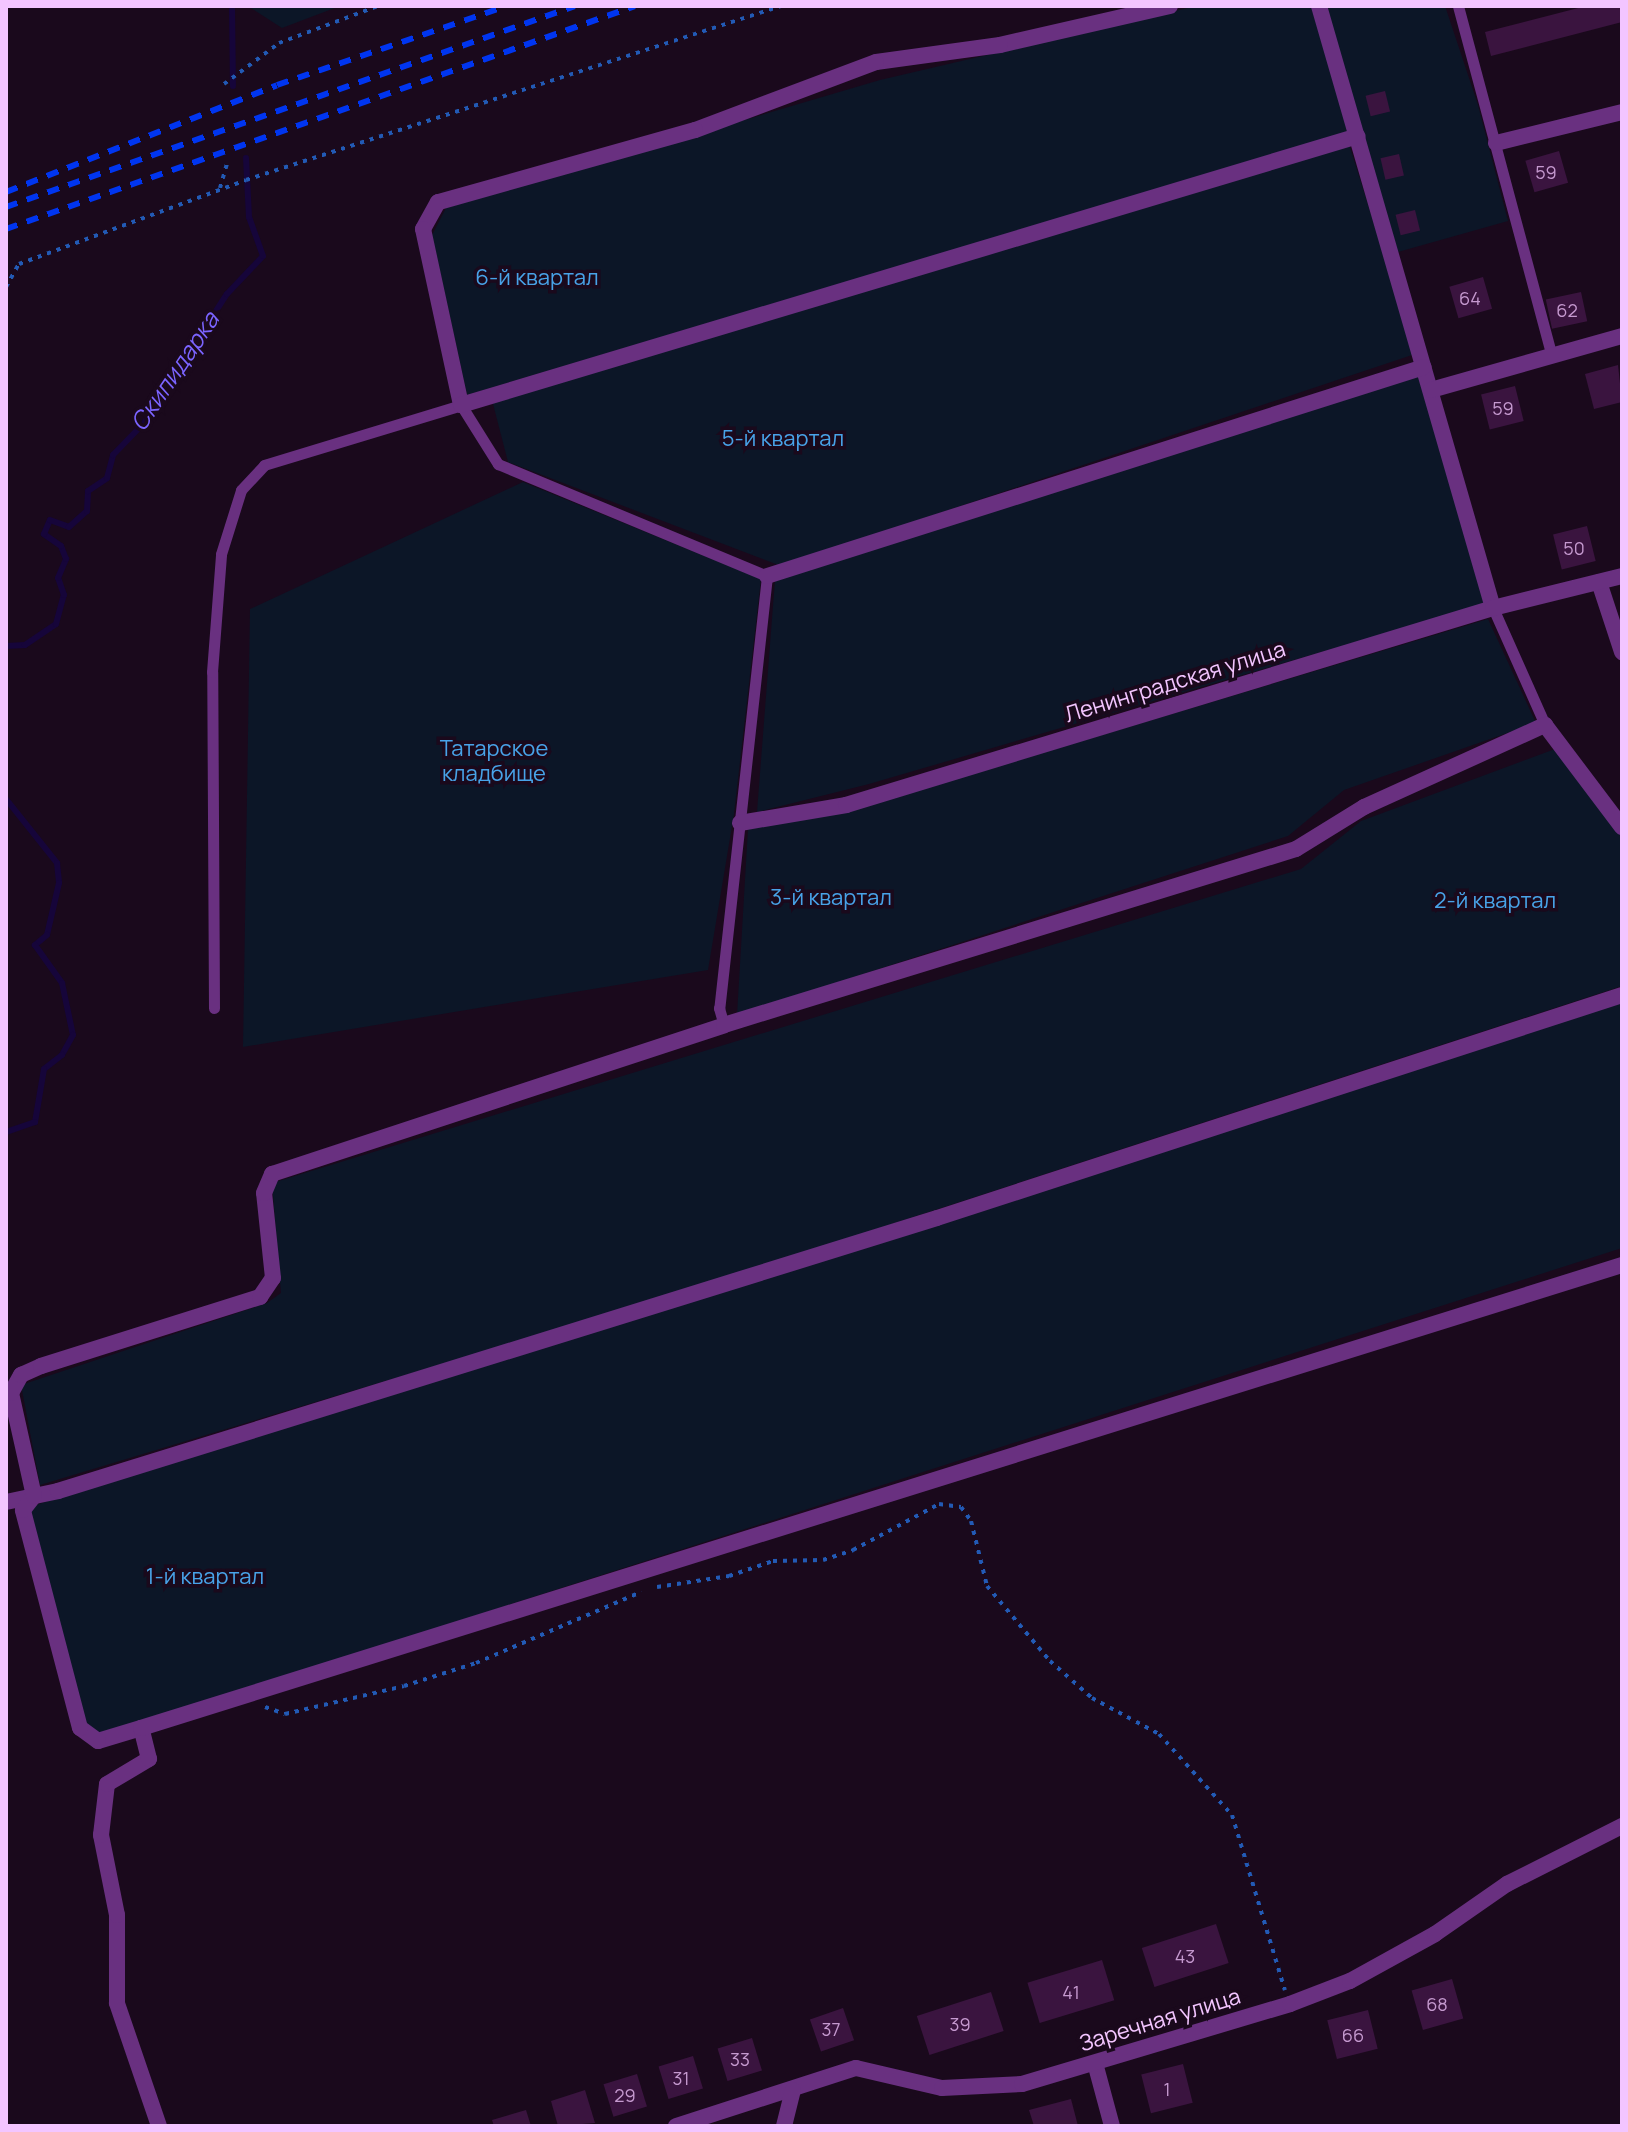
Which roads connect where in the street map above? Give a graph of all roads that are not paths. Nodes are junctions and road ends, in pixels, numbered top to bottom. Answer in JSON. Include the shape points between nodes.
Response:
{"nodes":[{"id":1,"x":1170,"y":6,"type":"edge"},
{"id":2,"x":1319,"y":6,"type":"edge"},
{"id":3,"x":1458,"y":6,"type":"edge"},
{"id":4,"x":1622,"y":112,"type":"edge"},
{"id":5,"x":1358,"y":136,"type":"junction"},
{"id":6,"x":1496,"y":143,"type":"junction"},
{"id":7,"x":1622,"y":336,"type":"edge"},
{"id":8,"x":1551,"y":353,"type":"junction"},
{"id":9,"x":1424,"y":367,"type":"junction"},
{"id":10,"x":1431,"y":390,"type":"junction"},
{"id":11,"x":461,"y":405,"type":"junction"},
{"id":12,"x":767,"y":576,"type":"junction"},
{"id":13,"x":1622,"y":576,"type":"edge"},
{"id":14,"x":1599,"y":582,"type":"junction"},
{"id":15,"x":1493,"y":608,"type":"junction"},
{"id":16,"x":1622,"y":652,"type":"edge"},
{"id":17,"x":1545,"y":725,"type":"junction"},
{"id":18,"x":740,"y":823,"type":"junction"},
{"id":19,"x":1622,"y":827,"type":"edge"},
{"id":20,"x":1622,"y":995,"type":"edge"},
{"id":21,"x":214,"y":1008,"type":"dead end"},
{"id":22,"x":724,"y":1025,"type":"junction"},
{"id":23,"x":1622,"y":1265,"type":"edge"},
{"id":24,"x":34,"y":1496,"type":"junction"},
{"id":25,"x":6,"y":1502,"type":"edge"},
{"id":26,"x":141,"y":1728,"type":"junction"},
{"id":27,"x":1622,"y":1826,"type":"edge"},
{"id":28,"x":1095,"y":2063,"type":"junction"},
{"id":29,"x":793,"y":2090,"type":"junction"},
{"id":30,"x":159,"y":2126,"type":"edge"},
{"id":31,"x":676,"y":2126,"type":"edge"},
{"id":32,"x":784,"y":2126,"type":"edge"},
{"id":33,"x":1112,"y":2126,"type":"edge"}],
"edges":[{"from":1,"to":11,"type":"street","via":[[1000,45],[876,62],[695,130],[438,202],[423,229]]},
{"from":2,"to":5,"type":"street"},
{"from":3,"to":6,"type":"lane"},
{"from":4,"to":6,"type":"street"},
{"from":5,"to":9,"type":"street"},
{"from":5,"to":11,"type":"street"},
{"from":6,"to":8,"type":"lane"},
{"from":7,"to":8,"type":"street"},
{"from":8,"to":10,"type":"street"},
{"from":9,"to":10,"type":"street"},
{"from":9,"to":12,"type":"street"},
{"from":10,"to":15,"type":"street"},
{"from":11,"to":12,"type":"lane","via":[[498,464]]},
{"from":11,"to":21,"type":"lane","via":[[264,465],[241,490],[221,554],[212,672]]},
{"from":12,"to":18,"type":"lane"},
{"from":13,"to":14,"type":"street","name":"Ленинградская улица"},
{"from":14,"to":15,"type":"street","name":"Ленинградская улица"},
{"from":14,"to":16,"type":"street"},
{"from":15,"to":17,"type":"lane"},
{"from":15,"to":18,"type":"street","name":"Ленинградская улица","via":[[846,805]]},
{"from":17,"to":19,"type":"street"},
{"from":17,"to":22,"type":"street","via":[[1364,807],[1296,849]]},
{"from":18,"to":22,"type":"lane","via":[[719,1008]]},
{"from":20,"to":24,"type":"street","via":[[937,1218]]},
{"from":22,"to":24,"type":"street","via":[[272,1174],[264,1193],[273,1278],[260,1297],[41,1366],[14,1382],[11,1393]]},
{"from":23,"to":26,"type":"street"},
{"from":24,"to":25,"type":"street"},
{"from":24,"to":26,"type":"street","via":[[23,1510],[80,1728],[98,1741]]},
{"from":26,"to":30,"type":"street","via":[[149,1759],[107,1784],[101,1835],[117,1915],[117,2003]]},
{"from":27,"to":28,"type":"street","name":"Заречная улица","via":[[1507,1884],[1435,1934],[1350,1981]]},
{"from":28,"to":29,"type":"street","name":"Заречная улица","via":[[1022,2084],[942,2088],[856,2068]]},
{"from":28,"to":33,"type":"street"},
{"from":29,"to":31,"type":"street","name":"Заречная улица"},
{"from":29,"to":32,"type":"street"}]}
